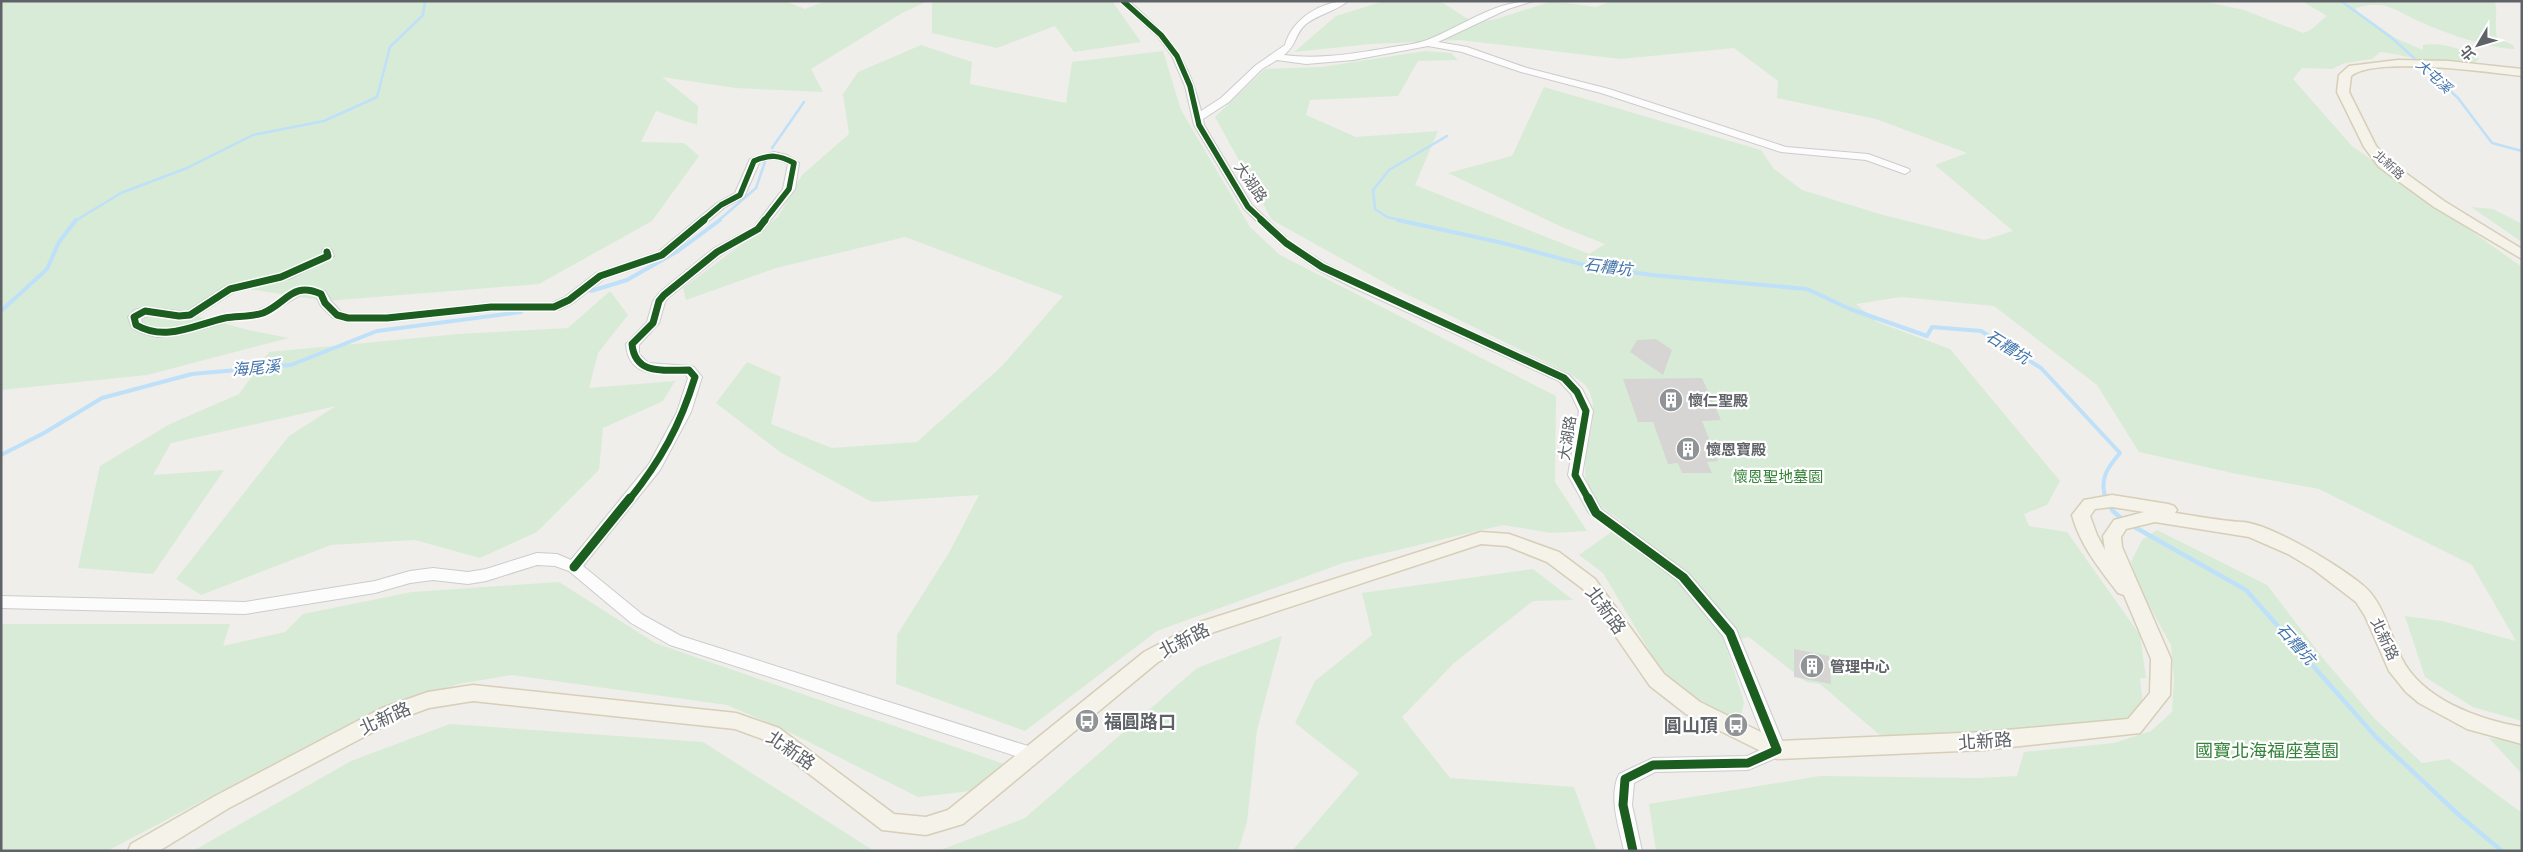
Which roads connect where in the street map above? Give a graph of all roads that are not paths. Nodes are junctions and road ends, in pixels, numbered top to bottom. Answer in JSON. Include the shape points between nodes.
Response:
{"nodes":[{"id":1,"x":1123,"y":1,"type":"edge"},
{"id":2,"x":1344,"y":1,"type":"edge"},
{"id":3,"x":1529,"y":1,"type":"edge"},
{"id":4,"x":1428,"y":43,"type":"junction"},
{"id":5,"x":1274,"y":57,"type":"junction"},
{"id":6,"x":2448,"y":64,"type":"joint"},
{"id":7,"x":2522,"y":73,"type":"edge"},
{"id":8,"x":1198,"y":117,"type":"junction"},
{"id":9,"x":1905,"y":172,"type":"dead end"},
{"id":10,"x":327,"y":252,"type":"dead end"},
{"id":11,"x":2522,"y":255,"type":"edge"},
{"id":12,"x":2252,"y":531,"type":"junction"},
{"id":13,"x":574,"y":567,"type":"junction"},
{"id":14,"x":1,"y":602,"type":"edge"},
{"id":15,"x":2141,"y":609,"type":"junction"},
{"id":16,"x":2522,"y":736,"type":"edge"},
{"id":17,"x":1777,"y":750,"type":"junction"},
{"id":18,"x":1031,"y":754,"type":"junction"},
{"id":19,"x":139,"y":851,"type":"edge"},
{"id":20,"x":1633,"y":851,"type":"edge"}],
"edges":[{"from":1,"to":8,"type":"street","name":"大湖路","via":[[1162,35],[1177,56],[1190,86]]},
{"from":2,"to":5,"type":"street","via":[[1322,10],[1298,27],[1292,34],[1289,47]]},
{"from":3,"to":4,"type":"street","via":[[1505,7]]},
{"from":4,"to":5,"type":"street","via":[[1353,57],[1306,61]]},
{"from":4,"to":9,"type":"street","via":[[1464,49],[1524,70],[1605,91],[1786,150],[1868,157]]},
{"from":5,"to":8,"type":"street","via":[[1225,100]]},
{"from":6,"to":7,"type":"main road"},
{"from":6,"to":11,"type":"main road","name":"北新路","via":[[2398,63],[2353,68],[2345,75],[2343,92],[2370,147],[2384,164]]},
{"from":8,"to":17,"type":"street","name":"大湖路","via":[[1199,125],[1248,207],[1286,243],[1322,267],[1356,284],[1564,378],[1577,392],[1586,411],[1575,475],[1596,513],[1683,577],[1730,633]]},
{"from":10,"to":13,"type":"street","via":[[328,256],[321,260],[278,278],[230,289],[187,316],[151,311],[137,314],[134,317],[136,325],[144,331],[158,334],[176,332],[264,313],[288,294],[307,289],[322,294],[325,303],[337,314],[348,318],[387,318],[491,307],[554,307],[569,300],[600,276],[662,255],[740,194],[754,161],[770,154],[783,156],[794,163],[788,189],[758,229],[717,252],[664,295],[653,323],[632,344],[631,356],[638,365],[689,370],[696,377],[684,412],[656,467]]},
{"from":12,"to":15,"type":"main road","via":[[2155,516],[2120,524],[2112,536],[2113,547]]},
{"from":12,"to":15,"type":"main road","via":[[2210,518],[2160,509],[2112,501],[2090,504],[2081,515],[2084,531]]},
{"from":12,"to":16,"type":"main road","name":"北新路","via":[[2290,546],[2328,569],[2362,596],[2380,625],[2402,675],[2428,697],[2463,719],[2500,733]]},
{"from":13,"to":14,"type":"street","via":[[557,560],[537,559],[486,575],[468,578],[433,574],[410,577],[375,587],[245,608]]},
{"from":13,"to":18,"type":"street","via":[[637,619],[676,641]]},
{"from":15,"to":17,"type":"main road","name":"北新路","via":[[2161,659],[2160,695],[2133,727],[1974,742]]},
{"from":17,"to":18,"type":"main road","name":"北新路","via":[[1693,708],[1657,680],[1589,584],[1553,557],[1510,540],[1482,538],[1207,627],[1151,657]]},
{"from":17,"to":20,"type":"street","via":[[1748,763],[1653,765],[1625,779],[1623,805]]},
{"from":18,"to":19,"type":"main road","name":"北新路","via":[[955,817],[926,826],[890,823],[772,734],[736,721],[473,693],[428,700],[389,714],[222,802]]}]}
